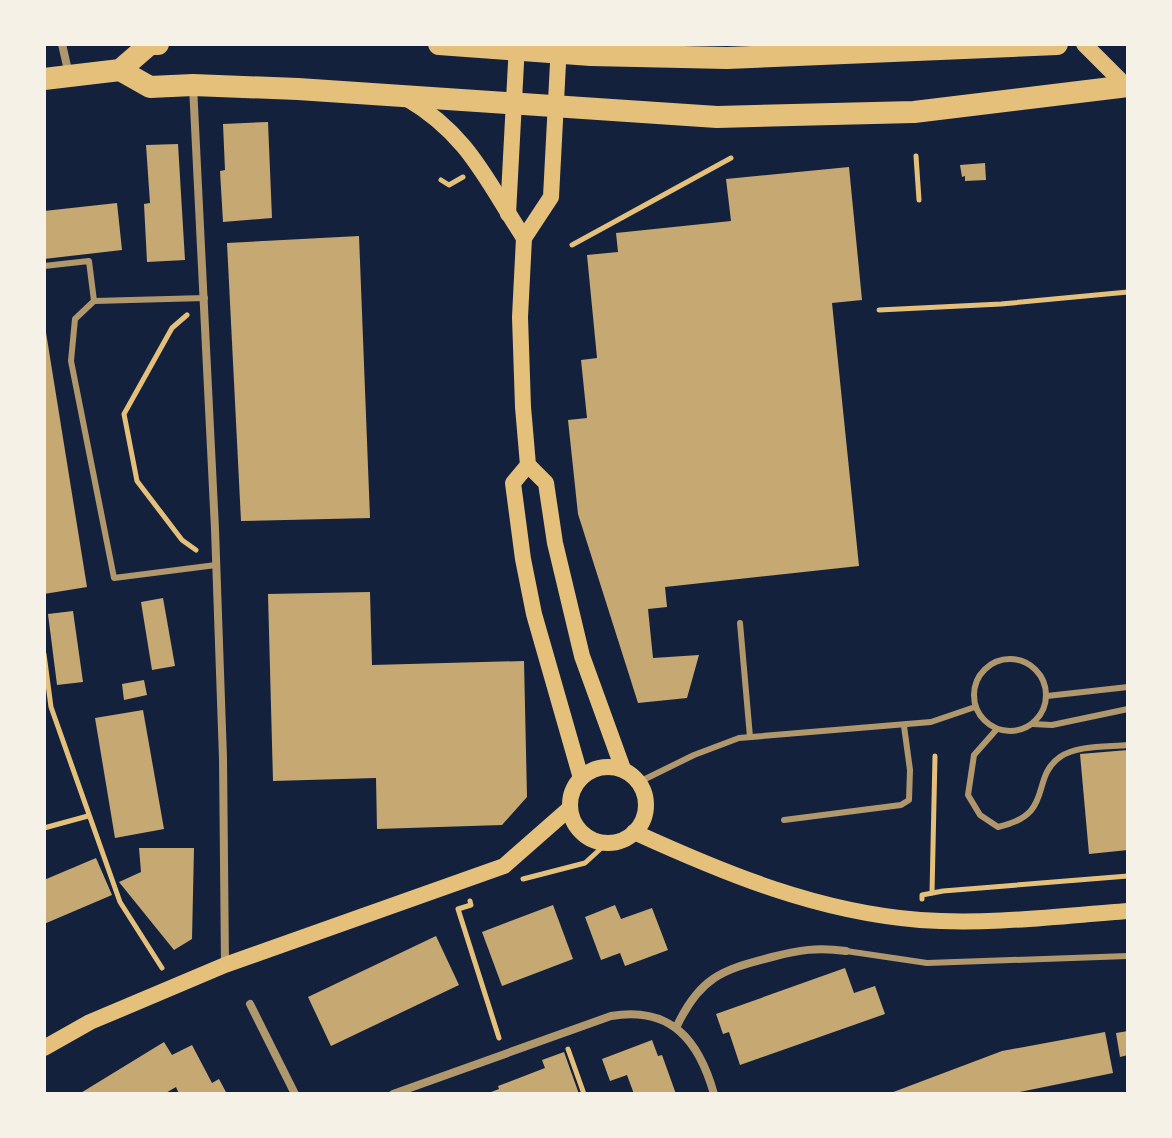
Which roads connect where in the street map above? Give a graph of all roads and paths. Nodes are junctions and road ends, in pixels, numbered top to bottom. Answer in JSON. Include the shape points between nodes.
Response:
{"nodes":[{"id":1,"x":62,"y":44,"type":"edge"},
{"id":2,"x":158,"y":44,"type":"edge"},
{"id":3,"x":439,"y":44,"type":"edge"},
{"id":4,"x":1055,"y":44,"type":"edge"},
{"id":5,"x":1084,"y":44,"type":"edge"},
{"id":6,"x":517,"y":46,"type":"edge"},
{"id":7,"x":558,"y":48,"type":"edge"},
{"id":8,"x":727,"y":51,"type":"edge"},
{"id":9,"x":120,"y":70,"type":"junction"},
{"id":10,"x":69,"y":76,"type":"junction"},
{"id":11,"x":44,"y":79,"type":"edge"},
{"id":12,"x":193,"y":85,"type":"junction"},
{"id":13,"x":1128,"y":87,"type":"edge"},
{"id":14,"x":401,"y":95,"type":"junction"},
{"id":15,"x":514,"y":103,"type":"junction"},
{"id":16,"x":554,"y":106,"type":"junction"},
{"id":17,"x":916,"y":156,"type":"dead end"},
{"id":18,"x":731,"y":158,"type":"dead end"},
{"id":19,"x":464,"y":176,"type":"dead end"},
{"id":20,"x":441,"y":180,"type":"dead end"},
{"id":21,"x":919,"y":200,"type":"dead end"},
{"id":22,"x":508,"y":214,"type":"junction"},
{"id":23,"x":524,"y":238,"type":"junction"},
{"id":24,"x":572,"y":245,"type":"dead end"},
{"id":25,"x":44,"y":266,"type":"edge"},
{"id":26,"x":1128,"y":292,"type":"edge"},
{"id":27,"x":205,"y":298,"type":"junction"},
{"id":28,"x":94,"y":301,"type":"junction"},
{"id":29,"x":879,"y":310,"type":"dead end"},
{"id":30,"x":172,"y":328,"type":"dead end"},
{"id":31,"x":528,"y":465,"type":"junction"},
{"id":32,"x":182,"y":540,"type":"dead end"},
{"id":33,"x":216,"y":565,"type":"junction"},
{"id":34,"x":740,"y":623,"type":"dead end"},
{"id":35,"x":44,"y":654,"type":"edge"},
{"id":36,"x":1128,"y":687,"type":"edge"},
{"id":37,"x":1047,"y":696,"type":"junction"},
{"id":38,"x":975,"y":707,"type":"junction"},
{"id":39,"x":47,"y":708,"type":"edge"},
{"id":40,"x":1128,"y":709,"type":"edge"},
{"id":41,"x":1032,"y":724,"type":"junction"},
{"id":42,"x":904,"y":726,"type":"junction"},
{"id":43,"x":997,"y":729,"type":"junction"},
{"id":44,"x":750,"y":737,"type":"junction"},
{"id":45,"x":1128,"y":745,"type":"edge"},
{"id":46,"x":935,"y":756,"type":"dead end"},
{"id":47,"x":623,"y":769,"type":"junction"},
{"id":48,"x":581,"y":778,"type":"junction"},
{"id":49,"x":639,"y":782,"type":"junction"},
{"id":50,"x":570,"y":808,"type":"junction"},
{"id":51,"x":88,"y":816,"type":"junction"},
{"id":52,"x":784,"y":820,"type":"dead end"},
{"id":53,"x":44,"y":828,"type":"edge"},
{"id":54,"x":634,"y":832,"type":"junction"},
{"id":55,"x":608,"y":842,"type":"junction"},
{"id":56,"x":1128,"y":876,"type":"edge"},
{"id":57,"x":465,"y":880,"type":"junction"},
{"id":58,"x":518,"y":881,"type":"dead end"},
{"id":59,"x":932,"y":893,"type":"junction"},
{"id":60,"x":922,"y":895,"type":"dead end"},
{"id":61,"x":1128,"y":911,"type":"edge"},
{"id":62,"x":846,"y":951,"type":"joint"},
{"id":63,"x":1128,"y":956,"type":"edge"},
{"id":64,"x":225,"y":965,"type":"junction"},
{"id":65,"x":173,"y":986,"type":"junction"},
{"id":66,"x":250,"y":1004,"type":"dead end"},
{"id":67,"x":676,"y":1028,"type":"junction"},
{"id":68,"x":562,"y":1033,"type":"junction"},
{"id":69,"x":44,"y":1048,"type":"edge"},
{"id":70,"x":505,"y":1054,"type":"junction"},
{"id":71,"x":398,"y":1093,"type":"edge"},
{"id":72,"x":295,"y":1094,"type":"edge"},
{"id":73,"x":584,"y":1094,"type":"edge"},
{"id":74,"x":714,"y":1094,"type":"edge"}],
"edges":[{"from":1,"to":10,"type":"street"},
{"from":2,"to":9,"type":"highway","via":[[150,44]]},
{"from":3,"to":6,"type":"highway"},
{"from":4,"to":8,"type":"highway"},
{"from":5,"to":13,"type":"main road"},
{"from":6,"to":7,"type":"highway"},
{"from":6,"to":15,"type":"main road"},
{"from":7,"to":8,"type":"highway"},
{"from":7,"to":16,"type":"main road"},
{"from":9,"to":10,"type":"highway"},
{"from":9,"to":12,"type":"highway","via":[[150,87]]},
{"from":10,"to":11,"type":"highway"},
{"from":12,"to":14,"type":"highway"},
{"from":12,"to":27,"type":"street"},
{"from":13,"to":16,"type":"highway","via":[[914,112],[799,116],[717,117]]},
{"from":14,"to":15,"type":"highway"},
{"from":14,"to":22,"type":"main road","via":[[430,112],[467,148]]},
{"from":15,"to":16,"type":"highway"},
{"from":15,"to":22,"type":"main road"},
{"from":16,"to":23,"type":"main road","via":[[551,197]]},
{"from":17,"to":21,"type":"path"},
{"from":18,"to":24,"type":"path"},
{"from":19,"to":20,"type":"path","via":[[449,185]]},
{"from":22,"to":23,"type":"main road"},
{"from":23,"to":31,"type":"main road","via":[[520,317]]},
{"from":25,"to":28,"type":"lane","via":[[89,261]]},
{"from":26,"to":29,"type":"path"},
{"from":27,"to":28,"type":"lane"},
{"from":27,"to":33,"type":"street"},
{"from":28,"to":33,"type":"lane","via":[[75,319],[71,361],[114,578]]},
{"from":30,"to":32,"type":"path","via":[[124,414],[137,481]]},
{"from":31,"to":47,"type":"main road","via":[[546,483],[575,630]]},
{"from":31,"to":48,"type":"main road","via":[[513,483],[523,559]]},
{"from":33,"to":64,"type":"street"},
{"from":34,"to":44,"type":"lane"},
{"from":35,"to":39,"type":"path"},
{"from":36,"to":37,"type":"lane"},
{"from":37,"to":38,"type":"lane","via":[[1045,682],[1027,662],[1002,660],[976,682]]},
{"from":37,"to":41,"type":"lane"},
{"from":38,"to":42,"type":"lane"},
{"from":38,"to":43,"type":"lane"},
{"from":39,"to":51,"type":"path"},
{"from":40,"to":41,"type":"lane","via":[[1052,725]]},
{"from":41,"to":43,"type":"lane","via":[[1020,730]]},
{"from":42,"to":44,"type":"lane"},
{"from":42,"to":52,"type":"lane","via":[[909,800]]},
{"from":43,"to":45,"type":"lane","via":[[974,755],[968,795],[980,815],[998,827],[1018,823],[1035,807],[1059,758],[1074,751]]},
{"from":44,"to":49,"type":"lane","via":[[694,755]]},
{"from":46,"to":59,"type":"path"},
{"from":47,"to":48,"type":"main road","via":[[600,767]]},
{"from":47,"to":49,"type":"main road"},
{"from":48,"to":50,"type":"main road"},
{"from":49,"to":54,"type":"main road","via":[[646,808]]},
{"from":50,"to":55,"type":"main road","via":[[583,833]]},
{"from":50,"to":57,"type":"main road","via":[[514,860]]},
{"from":51,"to":53,"type":"path"},
{"from":51,"to":65,"type":"path","via":[[120,902]]},
{"from":54,"to":55,"type":"main road"},
{"from":54,"to":61,"type":"main road","via":[[766,888],[900,918],[963,922]]},
{"from":55,"to":58,"type":"path","via":[[585,863]]},
{"from":56,"to":59,"type":"path"},
{"from":57,"to":64,"type":"main road"},
{"from":57,"to":70,"type":"path","via":[[471,905],[458,909]]},
{"from":59,"to":60,"type":"path"},
{"from":62,"to":63,"type":"lane","via":[[927,963]]},
{"from":62,"to":67,"type":"street","via":[[809,948],[729,968],[686,1006]]},
{"from":64,"to":65,"type":"main road"},
{"from":65,"to":69,"type":"main road"},
{"from":66,"to":72,"type":"street"},
{"from":67,"to":68,"type":"street","via":[[642,1014],[622,1014]]},
{"from":67,"to":74,"type":"street","via":[[697,1048]]},
{"from":68,"to":70,"type":"street"},
{"from":68,"to":73,"type":"path"},
{"from":70,"to":71,"type":"street"}]}
